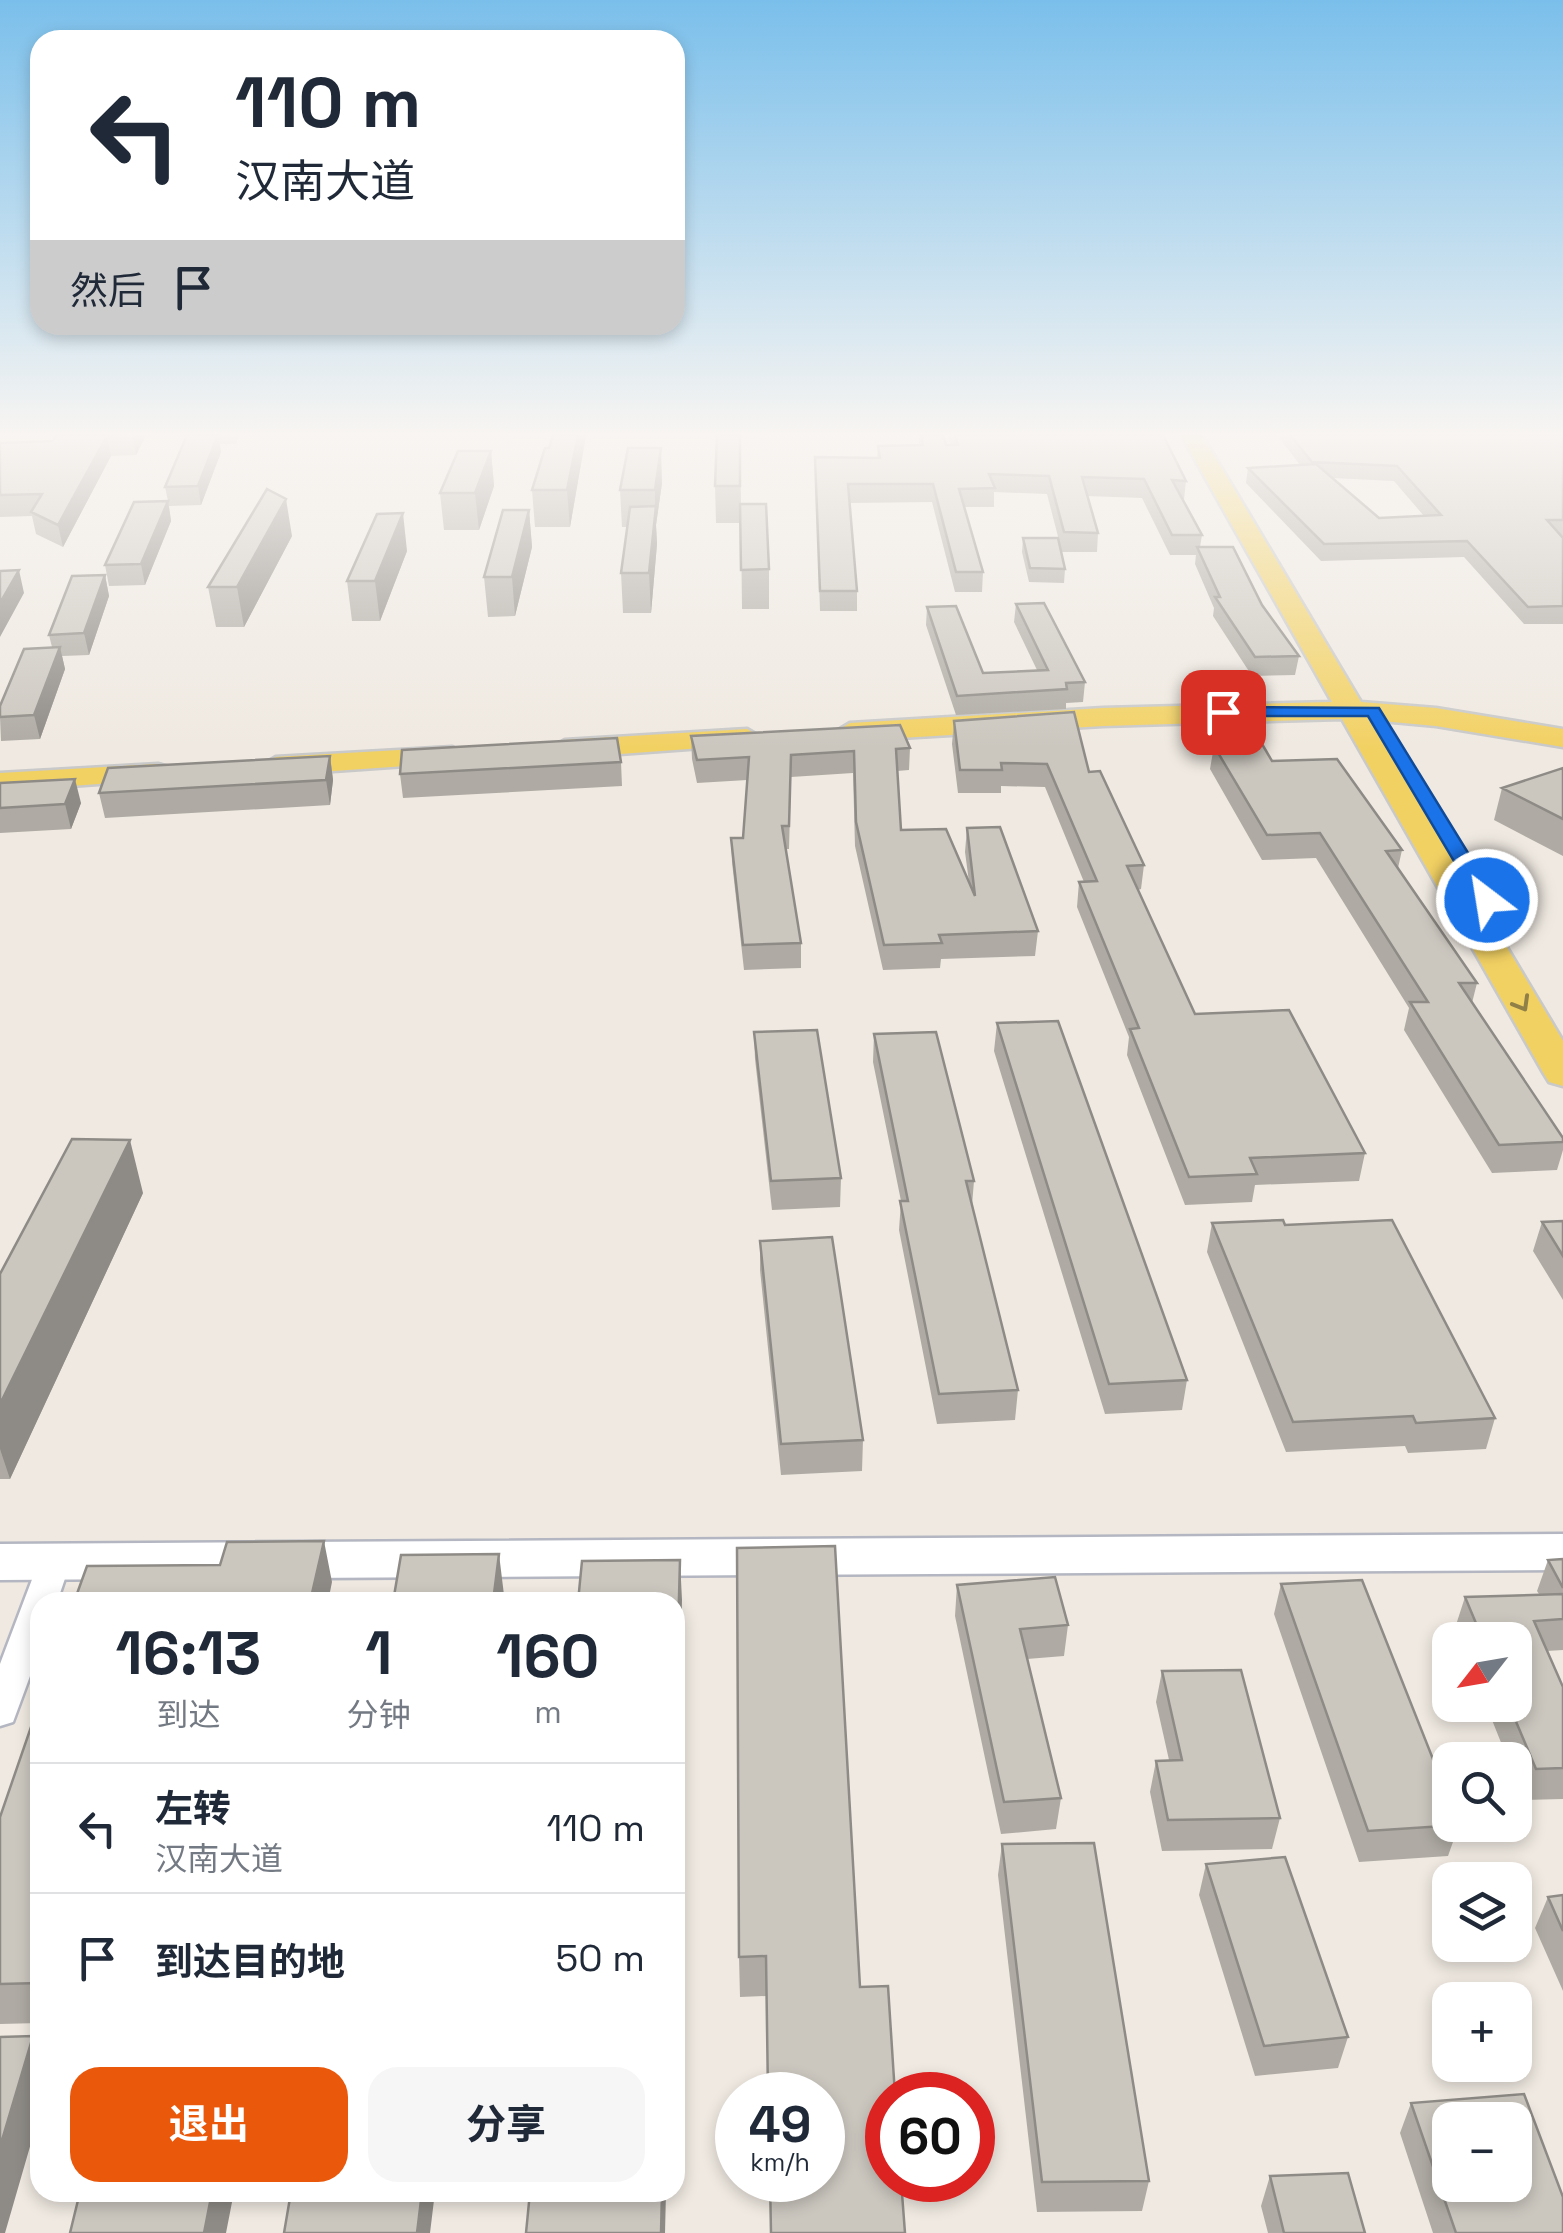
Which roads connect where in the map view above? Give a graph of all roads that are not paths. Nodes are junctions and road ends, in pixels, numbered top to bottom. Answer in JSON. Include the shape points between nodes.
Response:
{"nodes":[{"id":1,"x":1256,"y":539,"type":"edge"},
{"id":2,"x":1265,"y":539,"type":"edge"},
{"id":3,"x":1362,"y":711,"type":"junction"},
{"id":4,"x":828,"y":734,"type":"edge"},
{"id":5,"x":768,"y":737,"type":"edge"},
{"id":6,"x":1563,"y":738,"type":"edge"},
{"id":7,"x":532,"y":751,"type":"edge"},
{"id":8,"x":473,"y":754,"type":"edge"},
{"id":9,"x":256,"y":767,"type":"edge"},
{"id":10,"x":197,"y":770,"type":"edge"},
{"id":11,"x":0,"y":782,"type":"edge"},
{"id":12,"x":1563,"y":1025,"type":"edge"},
{"id":13,"x":1563,"y":1074,"type":"edge"},
{"id":14,"x":1563,"y":1552,"type":"edge"},
{"id":15,"x":55,"y":1561,"type":"junction"},
{"id":16,"x":0,"y":1562,"type":"edge"},
{"id":17,"x":44,"y":1592,"type":"edge"},
{"id":18,"x":30,"y":1629,"type":"edge"},
{"id":19,"x":0,"y":1711,"type":"edge"}],
"edges":[{"from":1,"to":3,"type":"main road"},
{"from":2,"to":3,"type":"main road"},
{"from":3,"to":4,"type":"main road"},
{"from":3,"to":6,"type":"main road"},
{"from":3,"to":12,"type":"main road"},
{"from":3,"to":13,"type":"main road","one_way":true},
{"from":5,"to":7,"type":"main road"},
{"from":8,"to":9,"type":"main road"},
{"from":10,"to":11,"type":"main road"},
{"from":14,"to":15,"type":"street"},
{"from":15,"to":16,"type":"street"},
{"from":15,"to":17,"type":"street"},
{"from":18,"to":19,"type":"street"}]}
